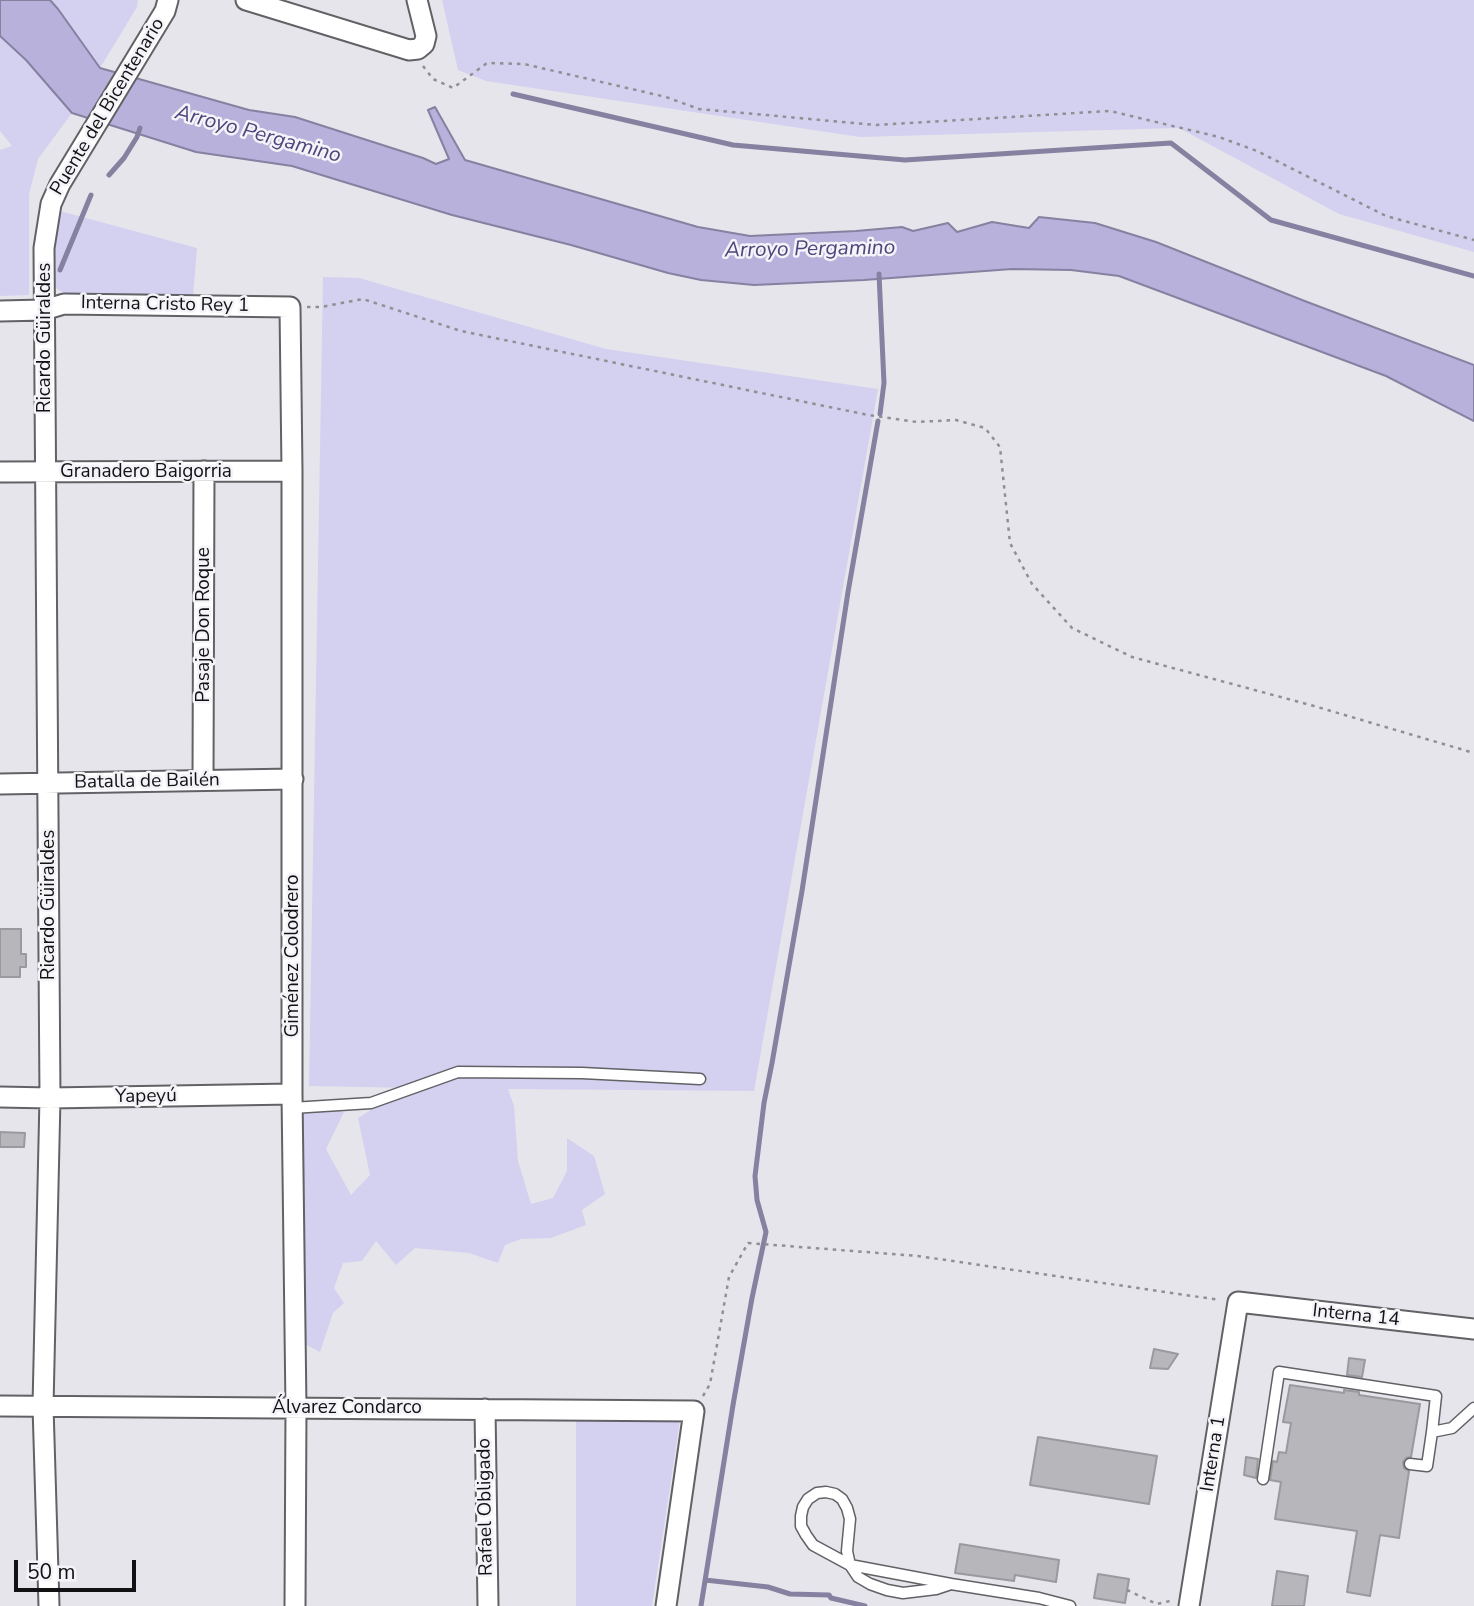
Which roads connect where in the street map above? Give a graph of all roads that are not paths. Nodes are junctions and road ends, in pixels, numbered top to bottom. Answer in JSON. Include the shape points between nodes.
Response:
{"nodes":[{"id":1,"x":246,"y":0,"type":"edge"},
{"id":2,"x":417,"y":0,"type":"edge"},
{"id":3,"x":167,"y":5,"type":"edge"},
{"id":4,"x":51,"y":204,"type":"joint"},
{"id":5,"x":290,"y":307,"type":"joint"},
{"id":6,"x":44,"y":310,"type":"junction"},
{"id":7,"x":0,"y":311,"type":"edge"},
{"id":8,"x":204,"y":471,"type":"junction"},
{"id":9,"x":292,"y":471,"type":"junction"},
{"id":10,"x":0,"y":472,"type":"edge"},
{"id":11,"x":46,"y":472,"type":"junction"},
{"id":12,"x":293,"y":779,"type":"junction"},
{"id":13,"x":203,"y":780,"type":"junction"},
{"id":14,"x":0,"y":784,"type":"edge"},
{"id":15,"x":48,"y":784,"type":"junction"},
{"id":16,"x":700,"y":1079,"type":"dead end"},
{"id":17,"x":0,"y":1097,"type":"edge"},
{"id":18,"x":50,"y":1098,"type":"junction"},
{"id":19,"x":292,"y":1101,"type":"junction"},
{"id":20,"x":1238,"y":1303,"type":"joint"},
{"id":21,"x":1474,"y":1329,"type":"edge"},
{"id":22,"x":0,"y":1406,"type":"edge"},
{"id":23,"x":43,"y":1406,"type":"junction"},
{"id":24,"x":296,"y":1408,"type":"junction"},
{"id":25,"x":1474,"y":1408,"type":"edge"},
{"id":26,"x":485,"y":1409,"type":"junction"},
{"id":27,"x":1432,"y":1432,"type":"junction"},
{"id":28,"x":1410,"y":1464,"type":"dead end"},
{"id":29,"x":1263,"y":1479,"type":"dead end"},
{"id":30,"x":850,"y":1565,"type":"junction"},
{"id":31,"x":951,"y":1584,"type":"junction"},
{"id":32,"x":1189,"y":1601,"type":"edge"},
{"id":33,"x":49,"y":1606,"type":"edge"},
{"id":34,"x":295,"y":1606,"type":"edge"},
{"id":35,"x":488,"y":1606,"type":"edge"},
{"id":36,"x":666,"y":1606,"type":"edge"},
{"id":37,"x":1069,"y":1606,"type":"edge"}],
"edges":[{"from":1,"to":2,"type":"street","via":[[409,50],[418,49],[426,36]]},
{"from":3,"to":4,"type":"street","name":"Puente del Bicentenario"},
{"from":4,"to":6,"type":"street","name":"Ricardo Güiraldes","via":[[44,248]]},
{"from":5,"to":6,"type":"street","name":"Interna Cristo Rey 1","via":[[64,304]]},
{"from":5,"to":9,"type":"street","name":"Giménez Colodrero"},
{"from":6,"to":7,"type":"street","name":"Interna Cristo Rey 1"},
{"from":6,"to":11,"type":"street","name":"Ricardo Güiraldes"},
{"from":8,"to":9,"type":"street","name":"Granadero Baigorria"},
{"from":8,"to":11,"type":"street","name":"Granadero Baigorria"},
{"from":8,"to":13,"type":"street","name":"Pasaje Don Roque"},
{"from":9,"to":12,"type":"street","name":"Giménez Colodrero"},
{"from":10,"to":11,"type":"street","name":"Granadero Baigorria"},
{"from":11,"to":15,"type":"street","name":"Ricardo Güiraldes"},
{"from":12,"to":13,"type":"street","name":"Batalla de Bailén"},
{"from":12,"to":19,"type":"street","name":"Giménez Colodrero"},
{"from":13,"to":15,"type":"street","name":"Batalla de Bailén"},
{"from":14,"to":15,"type":"street","name":"Batalla de Bailén"},
{"from":15,"to":18,"type":"street","name":"Ricardo Güiraldes"},
{"from":16,"to":19,"type":"lane","via":[[458,1072],[371,1103]]},
{"from":17,"to":18,"type":"street","name":"Yapeyú"},
{"from":18,"to":19,"type":"street","name":"Yapeyú"},
{"from":18,"to":23,"type":"street","name":"Ricardo Güiraldes"},
{"from":19,"to":24,"type":"street","name":"Giménez Colodrero"},
{"from":20,"to":21,"type":"street","name":"Interna 14"},
{"from":20,"to":32,"type":"street","name":"Interna 1"},
{"from":22,"to":23,"type":"street","name":"Álvarez Condarco"},
{"from":23,"to":24,"type":"street","name":"Álvarez Condarco"},
{"from":23,"to":33,"type":"street","name":"Ricardo Güiraldes"},
{"from":24,"to":26,"type":"street","name":"Álvarez Condarco"},
{"from":24,"to":34,"type":"street","name":"Giménez Colodrero"},
{"from":25,"to":27,"type":"lane","via":[[1452,1428]]},
{"from":26,"to":35,"type":"street","name":"Rafael Obligado"},
{"from":26,"to":36,"type":"street","name":"Álvarez Condarco","via":[[694,1411]]},
{"from":27,"to":28,"type":"lane","via":[[1427,1466]]},
{"from":27,"to":29,"type":"lane","via":[[1436,1395],[1279,1372]]},
{"from":30,"to":30,"type":"lane","via":[[813,1545],[801,1526],[803,1507],[817,1493],[835,1494],[847,1508]]},
{"from":30,"to":31,"type":"lane"},
{"from":30,"to":31,"type":"lane","via":[[858,1577],[887,1590],[919,1592]]},
{"from":31,"to":37,"type":"lane"}]}
